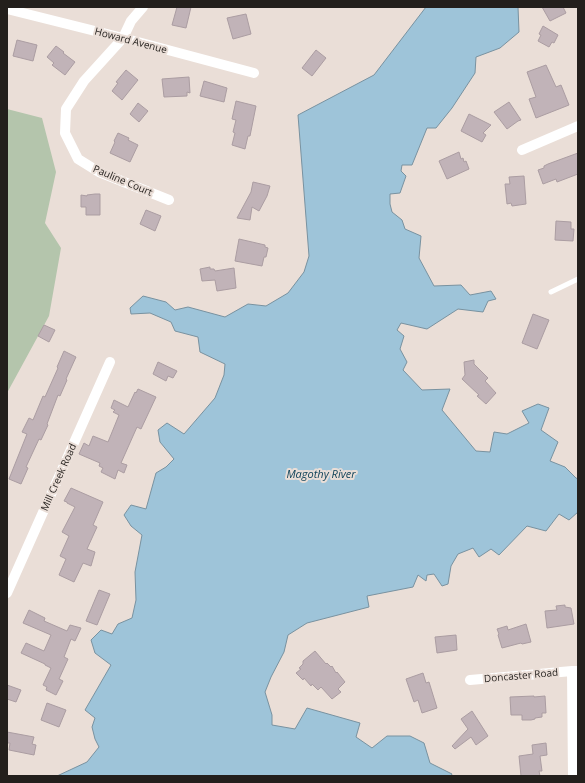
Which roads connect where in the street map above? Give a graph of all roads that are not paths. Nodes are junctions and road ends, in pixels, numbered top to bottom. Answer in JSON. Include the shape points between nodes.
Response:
{"nodes":[{"id":1,"x":143,"y":7,"type":"edge"},
{"id":2,"x":7,"y":9,"type":"edge"},
{"id":3,"x":123,"y":38,"type":"junction"},
{"id":4,"x":254,"y":73,"type":"dead end"},
{"id":5,"x":578,"y":126,"type":"edge"},
{"id":6,"x":522,"y":150,"type":"dead end"},
{"id":7,"x":169,"y":200,"type":"dead end"},
{"id":8,"x":578,"y":279,"type":"edge"},
{"id":9,"x":551,"y":292,"type":"dead end"},
{"id":10,"x":110,"y":362,"type":"dead end"},
{"id":11,"x":7,"y":593,"type":"edge"},
{"id":12,"x":575,"y":671,"type":"edge"},
{"id":13,"x":470,"y":680,"type":"dead end"},
{"id":14,"x":573,"y":776,"type":"edge"}],
"edges":[{"from":1,"to":3,"type":"street","name":"Pauline Court","via":[[131,21]]},
{"from":2,"to":3,"type":"street","name":"Howard Avenue"},
{"from":3,"to":4,"type":"street","name":"Howard Avenue"},
{"from":3,"to":7,"type":"street","name":"Pauline Court","via":[[84,81],[66,109],[65,133],[78,159],[99,172]]},
{"from":5,"to":6,"type":"street"},
{"from":8,"to":9,"type":"lane"},
{"from":10,"to":11,"type":"street","name":"Mill Creek Road"},
{"from":12,"to":13,"type":"street","name":"Doncaster Road"},
{"from":12,"to":14,"type":"street"}]}
